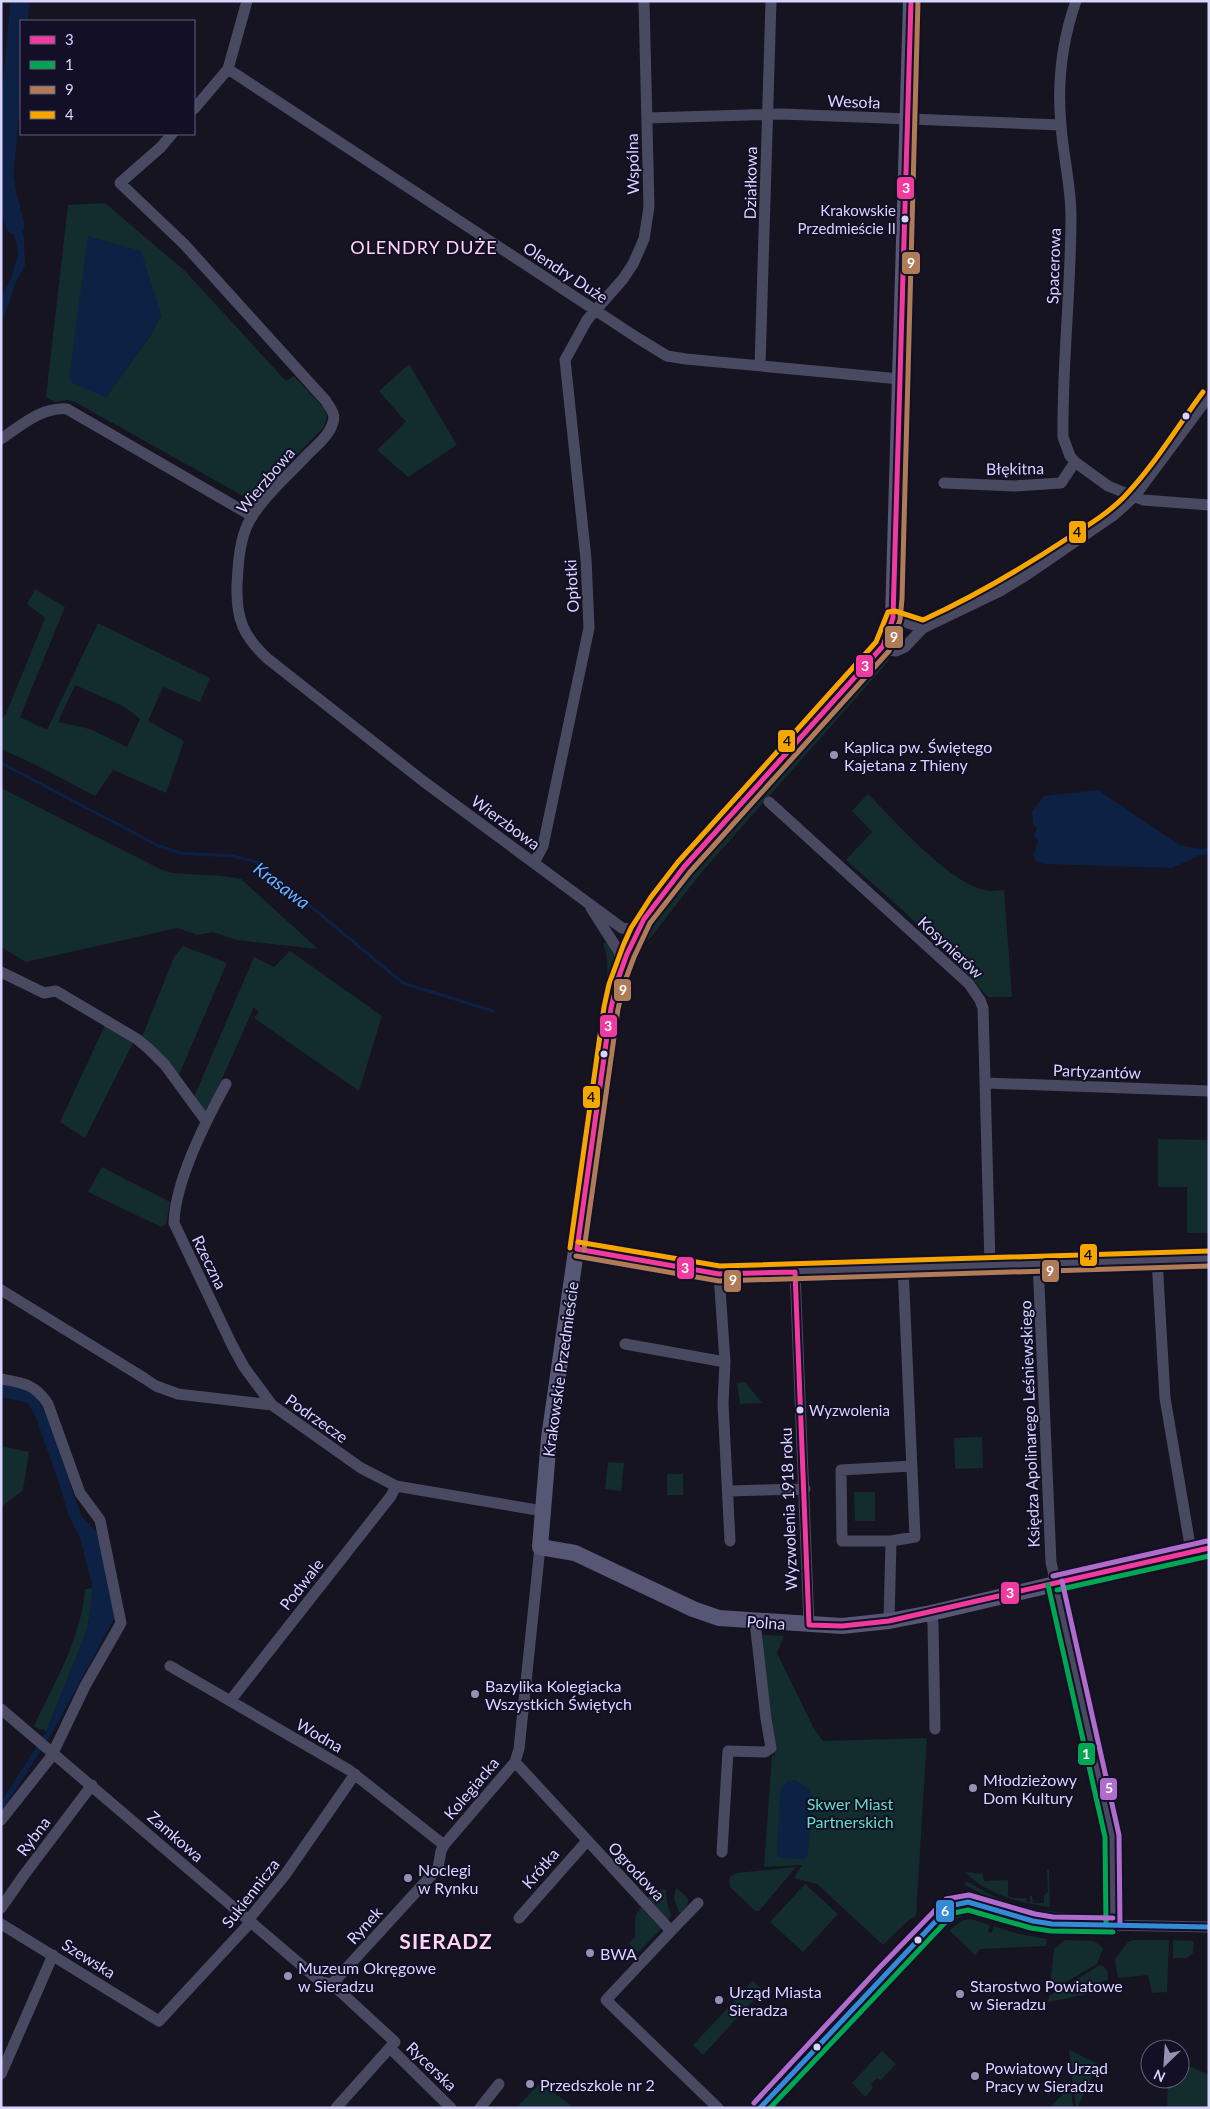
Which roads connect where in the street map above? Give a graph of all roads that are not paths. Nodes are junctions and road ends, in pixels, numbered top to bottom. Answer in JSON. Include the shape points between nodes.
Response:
{"nodes":[{"id":1,"x":247,"y":1,"type":"edge"},
{"id":2,"x":644,"y":1,"type":"edge"},
{"id":3,"x":771,"y":1,"type":"edge"},
{"id":4,"x":911,"y":1,"type":"edge"},
{"id":5,"x":1076,"y":1,"type":"edge"},
{"id":6,"x":228,"y":69,"type":"junction"},
{"id":7,"x":195,"y":108,"type":"edge"},
{"id":8,"x":768,"y":115,"type":"junction"},
{"id":9,"x":647,"y":118,"type":"junction"},
{"id":10,"x":908,"y":119,"type":"junction"},
{"id":11,"x":1061,"y":125,"type":"junction"},
{"id":12,"x":171,"y":135,"type":"edge"},
{"id":13,"x":595,"y":310,"type":"junction"},
{"id":14,"x":760,"y":366,"type":"junction"},
{"id":15,"x":900,"y":379,"type":"junction"},
{"id":16,"x":1209,"y":396,"type":"edge"},
{"id":17,"x":1,"y":439,"type":"edge"},
{"id":18,"x":1075,"y":462,"type":"junction"},
{"id":19,"x":944,"y":483,"type":"dead end"},
{"id":20,"x":1134,"y":497,"type":"junction"},
{"id":21,"x":1209,"y":505,"type":"edge"},
{"id":22,"x":252,"y":516,"type":"junction"},
{"id":23,"x":893,"y":618,"type":"junction"},
{"id":24,"x":923,"y":628,"type":"junction"},
{"id":25,"x":889,"y":648,"type":"junction"},
{"id":26,"x":769,"y":802,"type":"dead end"},
{"id":27,"x":534,"y":863,"type":"junction"},
{"id":28,"x":587,"y":902,"type":"junction"},
{"id":29,"x":640,"y":927,"type":"junction"},
{"id":30,"x":623,"y":964,"type":"junction"},
{"id":31,"x":1,"y":972,"type":"edge"},
{"id":32,"x":984,"y":1083,"type":"junction"},
{"id":33,"x":226,"y":1084,"type":"dead end"},
{"id":34,"x":1209,"y":1091,"type":"edge"},
{"id":35,"x":206,"y":1122,"type":"junction"},
{"id":36,"x":577,"y":1248,"type":"junction"},
{"id":37,"x":1209,"y":1258,"type":"edge"},
{"id":38,"x":1157,"y":1259,"type":"junction"},
{"id":39,"x":1038,"y":1262,"type":"junction"},
{"id":40,"x":990,"y":1264,"type":"junction"},
{"id":41,"x":903,"y":1267,"type":"junction"},
{"id":42,"x":795,"y":1272,"type":"junction"},
{"id":43,"x":718,"y":1274,"type":"junction"},
{"id":44,"x":1,"y":1290,"type":"edge"},
{"id":45,"x":625,"y":1344,"type":"dead end"},
{"id":46,"x":724,"y":1362,"type":"junction"},
{"id":47,"x":1,"y":1379,"type":"edge"},
{"id":48,"x":272,"y":1406,"type":"junction"},
{"id":49,"x":912,"y":1466,"type":"junction"},
{"id":50,"x":396,"y":1486,"type":"junction"},
{"id":51,"x":805,"y":1489,"type":"junction"},
{"id":52,"x":728,"y":1491,"type":"junction"},
{"id":53,"x":543,"y":1511,"type":"junction"},
{"id":54,"x":730,"y":1541,"type":"dead end"},
{"id":55,"x":891,"y":1541,"type":"junction"},
{"id":56,"x":540,"y":1547,"type":"junction"},
{"id":57,"x":1209,"y":1548,"type":"edge"},
{"id":58,"x":1191,"y":1551,"type":"junction"},
{"id":59,"x":1055,"y":1583,"type":"junction"},
{"id":60,"x":931,"y":1613,"type":"junction"},
{"id":61,"x":889,"y":1621,"type":"junction"},
{"id":62,"x":755,"y":1622,"type":"junction"},
{"id":63,"x":809,"y":1625,"type":"junction"},
{"id":64,"x":170,"y":1666,"type":"dead end"},
{"id":65,"x":230,"y":1701,"type":"junction"},
{"id":66,"x":1,"y":1709,"type":"edge"},
{"id":67,"x":936,"y":1729,"type":"dead end"},
{"id":68,"x":52,"y":1751,"type":"junction"},
{"id":69,"x":514,"y":1762,"type":"junction"},
{"id":70,"x":355,"y":1774,"type":"junction"},
{"id":71,"x":92,"y":1785,"type":"junction"},
{"id":72,"x":1,"y":1820,"type":"edge"},
{"id":73,"x":587,"y":1841,"type":"junction"},
{"id":74,"x":444,"y":1845,"type":"junction"},
{"id":75,"x":722,"y":1852,"type":"dead end"},
{"id":76,"x":438,"y":1868,"type":"joint"},
{"id":77,"x":698,"y":1903,"type":"dead end"},
{"id":78,"x":1,"y":1908,"type":"edge"},
{"id":79,"x":518,"y":1918,"type":"dead end"},
{"id":80,"x":249,"y":1919,"type":"junction"},
{"id":81,"x":1,"y":1924,"type":"edge"},
{"id":82,"x":1113,"y":1925,"type":"junction"},
{"id":83,"x":1209,"y":1927,"type":"edge"},
{"id":84,"x":671,"y":1931,"type":"junction"},
{"id":85,"x":53,"y":1955,"type":"junction"},
{"id":86,"x":332,"y":1984,"type":"junction"},
{"id":87,"x":159,"y":2021,"type":"joint"},
{"id":88,"x":392,"y":2045,"type":"junction"},
{"id":89,"x":1,"y":2074,"type":"edge"},
{"id":90,"x":499,"y":2084,"type":"dead end"},
{"id":91,"x":336,"y":2108,"type":"edge"},
{"id":92,"x":451,"y":2108,"type":"edge"},
{"id":93,"x":480,"y":2108,"type":"edge"},
{"id":94,"x":718,"y":2108,"type":"edge"},
{"id":95,"x":760,"y":2108,"type":"edge"}],
"edges":[{"from":1,"to":6,"type":"street"},
{"from":2,"to":9,"type":"street","name":"Wspólna"},
{"from":3,"to":8,"type":"street","name":"Działkowa"},
{"from":4,"to":10,"type":"street","name":"Krakowskie Przedmieście"},
{"from":5,"to":11,"type":"street","name":"Spacerowa","via":[[1064,42]]},
{"from":6,"to":7,"type":"street"},
{"from":6,"to":13,"type":"street","name":"Olendry Duże"},
{"from":8,"to":9,"type":"street","name":"Wesoła"},
{"from":8,"to":10,"type":"street","name":"Wesoła"},
{"from":8,"to":14,"type":"street","name":"Działkowa"},
{"from":9,"to":13,"type":"street","name":"Wspólna","via":[[649,207],[644,239],[629,272]]},
{"from":10,"to":11,"type":"street","name":"Wesoła"},
{"from":10,"to":15,"type":"street","name":"Krakowskie Przedmieście"},
{"from":11,"to":18,"type":"street","name":"Spacerowa","via":[[1071,205],[1063,437]]},
{"from":12,"to":22,"type":"street","name":"Wierzbowa","via":[[120,183],[184,244],[332,411],[333,422],[325,436]]},
{"from":13,"to":14,"type":"street","name":"Olendry Duże","via":[[667,356]]},
{"from":13,"to":27,"type":"street","name":"Opłotki","via":[[567,354],[565,365],[586,559],[589,628],[543,846]]},
{"from":14,"to":15,"type":"street","name":"Olendry Duże"},
{"from":15,"to":23,"type":"street","name":"Krakowskie Przedmieście"},
{"from":16,"to":20,"type":"street"},
{"from":17,"to":22,"type":"street","via":[[52,408],[66,409]]},
{"from":18,"to":19,"type":"street","name":"Błękitna","via":[[1060,483],[1014,486]]},
{"from":18,"to":20,"type":"street","name":"Spacerowa","via":[[1108,486]]},
{"from":20,"to":21,"type":"street","name":"Spacerowa","via":[[1156,502]]},
{"from":20,"to":24,"type":"street","via":[[1103,523],[1025,576]]},
{"from":22,"to":27,"type":"street","name":"Wierzbowa","via":[[242,539],[236,600],[244,631],[254,646],[423,781]]},
{"from":23,"to":24,"type":"street"},
{"from":23,"to":25,"type":"street","name":"Krakowskie Przedmieście"},
{"from":24,"to":25,"type":"street","via":[[905,647]]},
{"from":25,"to":29,"type":"street","name":"Krakowskie Przedmieście","via":[[684,867]]},
{"from":26,"to":32,"type":"street","name":"Kosynierów","via":[[976,992],[982,1008]]},
{"from":27,"to":28,"type":"street","name":"Wierzbowa"},
{"from":28,"to":29,"type":"street","name":"Wierzbowa","via":[[622,928]]},
{"from":28,"to":30,"type":"street","name":"Wierzbowa","via":[[618,950]]},
{"from":29,"to":30,"type":"street","name":"Krakowskie Przedmieście"},
{"from":30,"to":36,"type":"street","name":"Krakowskie Przedmieście","via":[[611,1008]]},
{"from":31,"to":35,"type":"street","via":[[44,993],[56,991],[137,1039],[165,1065]]},
{"from":32,"to":34,"type":"street","name":"Partyzantów"},
{"from":32,"to":40,"type":"street","name":"Kosynierów"},
{"from":33,"to":35,"type":"street","name":"Rzeczna"},
{"from":35,"to":48,"type":"street","name":"Rzeczna","via":[[181,1186],[174,1223],[238,1355]]},
{"from":36,"to":43,"type":"street"},
{"from":36,"to":53,"type":"street","name":"Krakowskie Przedmieście","via":[[549,1438]]},
{"from":37,"to":38,"type":"street"},
{"from":38,"to":39,"type":"street"},
{"from":38,"to":58,"type":"street","via":[[1165,1398]]},
{"from":39,"to":40,"type":"street"},
{"from":39,"to":59,"type":"street","name":"Księdza Apolinarego Leśniewskiego","via":[[1051,1562]]},
{"from":40,"to":41,"type":"street"},
{"from":41,"to":42,"type":"street"},
{"from":41,"to":49,"type":"street"},
{"from":42,"to":43,"type":"street"},
{"from":42,"to":51,"type":"street","name":"Wyzwolenia 1918 roku"},
{"from":43,"to":46,"type":"street"},
{"from":44,"to":48,"type":"street","name":"Podrzecze","via":[[162,1388],[178,1394]]},
{"from":45,"to":46,"type":"street"},
{"from":46,"to":52,"type":"street"},
{"from":47,"to":68,"type":"street","via":[[29,1385],[40,1392],[48,1404],[80,1494],[100,1520],[120,1610],[121,1623]]},
{"from":48,"to":50,"type":"street","name":"Podrzecze","via":[[339,1454]]},
{"from":49,"to":55,"type":"street","via":[[915,1537]]},
{"from":49,"to":55,"type":"street","via":[[841,1470],[842,1541]]},
{"from":50,"to":53,"type":"street","name":"Podrzecze"},
{"from":50,"to":65,"type":"street","name":"Podwale"},
{"from":51,"to":52,"type":"street"},
{"from":51,"to":63,"type":"street","name":"Wyzwolenia 1918 roku"},
{"from":52,"to":54,"type":"street"},
{"from":53,"to":56,"type":"street","name":"Krakowskie Przedmieście"},
{"from":55,"to":61,"type":"street"},
{"from":56,"to":62,"type":"street","name":"Polna","via":[[575,1553],[708,1616]]},
{"from":56,"to":69,"type":"street","name":"Kolegiacka","via":[[520,1737]]},
{"from":57,"to":58,"type":"street","name":"Polna"},
{"from":58,"to":59,"type":"street","name":"Polna"},
{"from":59,"to":60,"type":"street","name":"Polna"},
{"from":59,"to":82,"type":"street","name":"Księdza Apolinarego Leśniewskiego","via":[[1112,1836]]},
{"from":60,"to":61,"type":"street","name":"Polna"},
{"from":60,"to":67,"type":"street"},
{"from":61,"to":63,"type":"street","name":"Polna","via":[[842,1626]]},
{"from":62,"to":63,"type":"street","name":"Polna"},
{"from":62,"to":75,"type":"street","via":[[771,1748],[765,1752],[728,1751]]},
{"from":64,"to":65,"type":"street","name":"Wodna"},
{"from":65,"to":70,"type":"street","name":"Wodna"},
{"from":66,"to":68,"type":"street","name":"Zamkowa"},
{"from":68,"to":71,"type":"street","name":"Zamkowa"},
{"from":68,"to":72,"type":"street"},
{"from":69,"to":73,"type":"street","name":"Ogrodowa"},
{"from":69,"to":74,"type":"street","name":"Kolegiacka"},
{"from":70,"to":74,"type":"street","name":"Wodna"},
{"from":70,"to":80,"type":"street","name":"Sukiennicza","via":[[285,1875]]},
{"from":71,"to":78,"type":"street","name":"Rybna"},
{"from":71,"to":80,"type":"street","name":"Zamkowa"},
{"from":73,"to":79,"type":"street","name":"Krótka"},
{"from":73,"to":84,"type":"street","name":"Ogrodowa"},
{"from":74,"to":76,"type":"street","name":"Kolegiacka"},
{"from":76,"to":86,"type":"street","name":"Rynek"},
{"from":77,"to":84,"type":"street"},
{"from":80,"to":86,"type":"street","name":"Zamkowa","via":[[321,1982]]},
{"from":80,"to":87,"type":"street","name":"Sukiennicza","via":[[246,1927]]},
{"from":81,"to":85,"type":"street","name":"Szewska"},
{"from":82,"to":83,"type":"street"},
{"from":82,"to":95,"type":"street","via":[[1032,1922],[968,1902],[950,1906]]},
{"from":84,"to":94,"type":"street","via":[[606,2000]]},
{"from":85,"to":87,"type":"street","name":"Szewska"},
{"from":85,"to":89,"type":"street"},
{"from":86,"to":88,"type":"street"},
{"from":88,"to":91,"type":"street"},
{"from":88,"to":92,"type":"street","name":"Rycerska"},
{"from":90,"to":93,"type":"street"}]}
